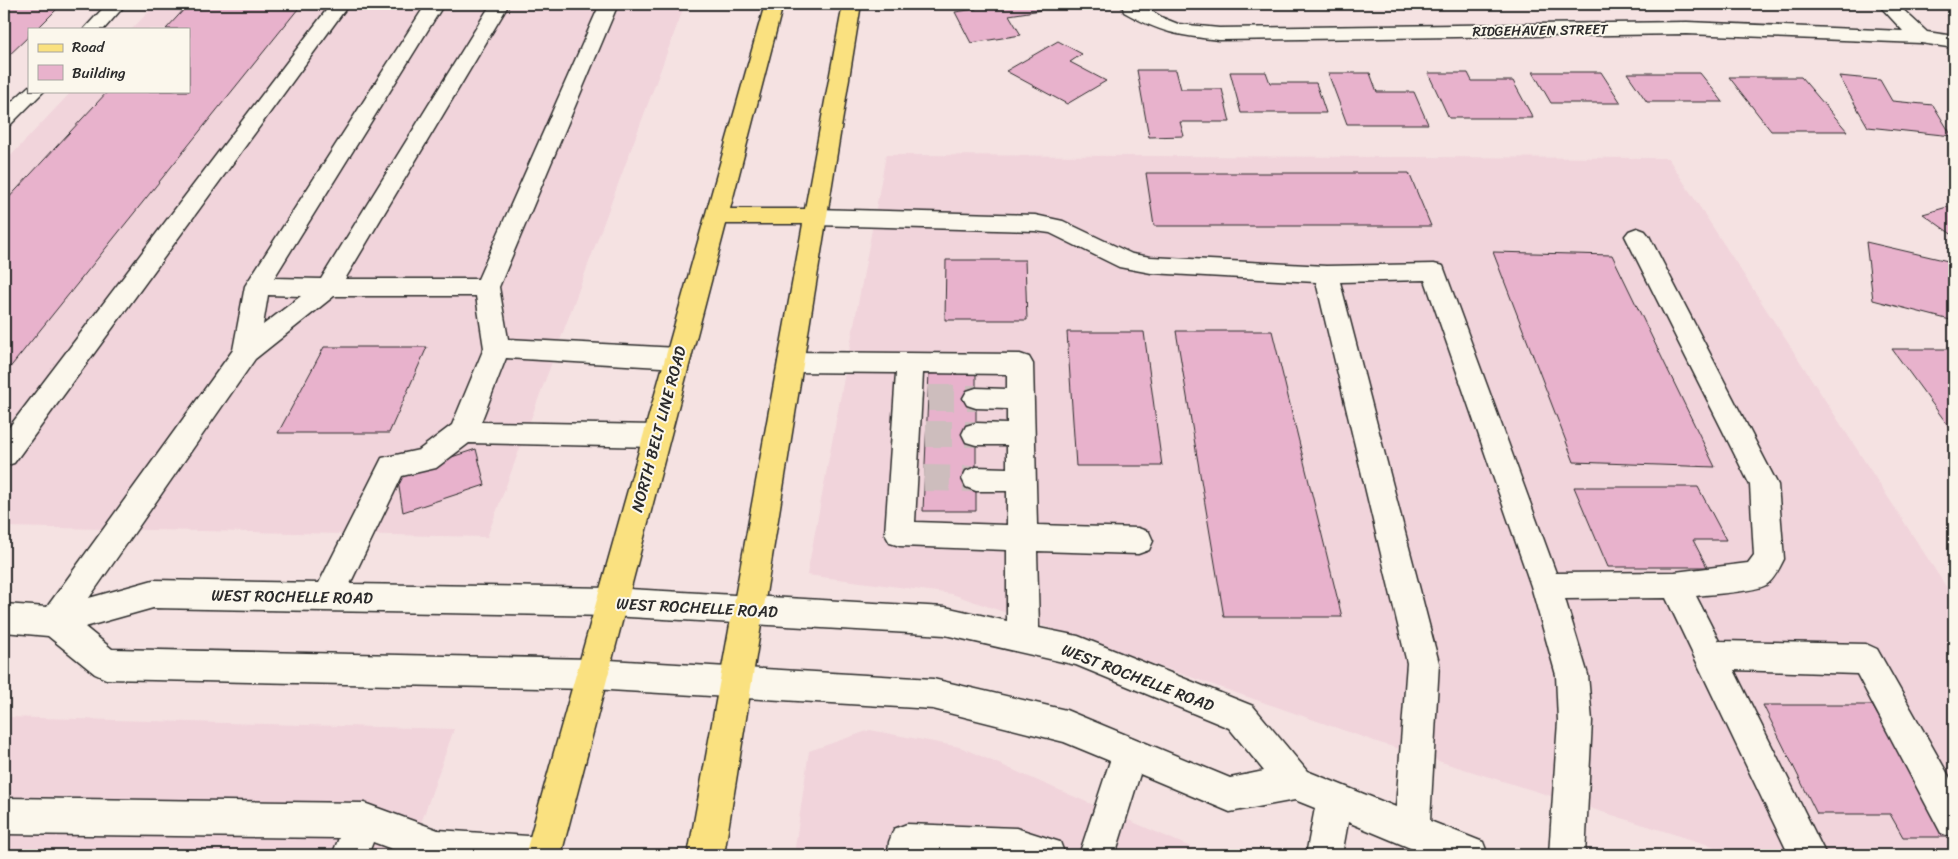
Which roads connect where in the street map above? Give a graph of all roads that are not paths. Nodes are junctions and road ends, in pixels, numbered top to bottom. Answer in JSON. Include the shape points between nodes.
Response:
{"nodes":[{"id":1,"x":117,"y":4,"type":"edge"},
{"id":2,"x":340,"y":4,"type":"edge"},
{"id":3,"x":435,"y":4,"type":"edge"},
{"id":4,"x":500,"y":4,"type":"edge"},
{"id":5,"x":609,"y":4,"type":"edge"},
{"id":6,"x":774,"y":4,"type":"edge"},
{"id":7,"x":852,"y":4,"type":"edge"},
{"id":8,"x":1888,"y":4,"type":"edge"},
{"id":9,"x":1131,"y":6,"type":"edge"},
{"id":10,"x":94,"y":28,"type":"edge"},
{"id":11,"x":1922,"y":37,"type":"junction"},
{"id":12,"x":1954,"y":42,"type":"edge"},
{"id":13,"x":33,"y":92,"type":"edge"},
{"id":14,"x":4,"y":120,"type":"edge"},
{"id":15,"x":716,"y":216,"type":"junction"},
{"id":16,"x":815,"y":217,"type":"junction"},
{"id":17,"x":1637,"y":236,"type":"dead end"},
{"id":18,"x":1326,"y":274,"type":"junction"},
{"id":19,"x":257,"y":286,"type":"junction"},
{"id":20,"x":487,"y":286,"type":"junction"},
{"id":21,"x":328,"y":288,"type":"junction"},
{"id":22,"x":497,"y":348,"type":"junction"},
{"id":23,"x":246,"y":352,"type":"junction"},
{"id":24,"x":678,"y":358,"type":"junction"},
{"id":25,"x":791,"y":362,"type":"junction"},
{"id":26,"x":910,"y":363,"type":"junction"},
{"id":27,"x":976,"y":398,"type":"tunnel mouth"},
{"id":28,"x":1020,"y":399,"type":"junction"},
{"id":29,"x":463,"y":432,"type":"junction"},
{"id":30,"x":976,"y":434,"type":"tunnel mouth"},
{"id":31,"x":1020,"y":435,"type":"junction"},
{"id":32,"x":656,"y":436,"type":"junction"},
{"id":33,"x":4,"y":455,"type":"edge"},
{"id":34,"x":976,"y":479,"type":"tunnel mouth"},
{"id":35,"x":1021,"y":480,"type":"junction"},
{"id":36,"x":1022,"y":537,"type":"junction"},
{"id":37,"x":1138,"y":541,"type":"dead end"},
{"id":38,"x":1676,"y":585,"type":"junction"},
{"id":39,"x":1546,"y":586,"type":"junction"},
{"id":40,"x":328,"y":597,"type":"junction"},
{"id":41,"x":610,"y":602,"type":"junction"},
{"id":42,"x":748,"y":610,"type":"junction"},
{"id":43,"x":4,"y":618,"type":"edge"},
{"id":44,"x":54,"y":622,"type":"junction"},
{"id":45,"x":1022,"y":638,"type":"junction"},
{"id":46,"x":1710,"y":655,"type":"junction"},
{"id":47,"x":592,"y":674,"type":"junction"},
{"id":48,"x":735,"y":683,"type":"junction"},
{"id":49,"x":1130,"y":752,"type":"junction"},
{"id":50,"x":1295,"y":783,"type":"junction"},
{"id":51,"x":1334,"y":799,"type":"junction"},
{"id":52,"x":4,"y":816,"type":"edge"},
{"id":53,"x":1954,"y":820,"type":"edge"},
{"id":54,"x":364,"y":821,"type":"junction"},
{"id":55,"x":1412,"y":830,"type":"junction"},
{"id":56,"x":350,"y":855,"type":"edge"},
{"id":57,"x":543,"y":855,"type":"edge"},
{"id":58,"x":706,"y":855,"type":"edge"},
{"id":59,"x":906,"y":855,"type":"edge"},
{"id":60,"x":1047,"y":855,"type":"edge"},
{"id":61,"x":1097,"y":855,"type":"edge"},
{"id":62,"x":1324,"y":855,"type":"edge"},
{"id":63,"x":1470,"y":855,"type":"edge"},
{"id":64,"x":1567,"y":855,"type":"edge"},
{"id":65,"x":1808,"y":855,"type":"edge"}],
"edges":[{"from":1,"to":10,"type":"street"},
{"from":2,"to":33,"type":"street"},
{"from":3,"to":19,"type":"street"},
{"from":4,"to":21,"type":"street"},
{"from":5,"to":20,"type":"street"},
{"from":6,"to":15,"type":"main road","name":"NORTH BELT LINE ROAD"},
{"from":7,"to":16,"type":"main road"},
{"from":8,"to":11,"type":"street"},
{"from":9,"to":11,"type":"street","name":"RIDGEHAVEN STREET","via":[[1156,22],[1175,29],[1219,34],[1687,28]]},
{"from":11,"to":12,"type":"street","name":"RIDGEHAVEN STREET"},
{"from":13,"to":14,"type":"street"},
{"from":15,"to":16,"type":"main road"},
{"from":15,"to":24,"type":"main road","name":"NORTH BELT LINE ROAD"},
{"from":16,"to":18,"type":"street","via":[[1035,223],[1055,226],[1127,261]]},
{"from":16,"to":25,"type":"main road"},
{"from":17,"to":38,"type":"street","via":[[1764,485],[1769,559],[1756,575]]},
{"from":18,"to":39,"type":"street","via":[[1434,272]]},
{"from":18,"to":55,"type":"street","via":[[1423,663]]},
{"from":19,"to":21,"type":"street"},
{"from":19,"to":23,"type":"street"},
{"from":20,"to":21,"type":"street"},
{"from":20,"to":22,"type":"street"},
{"from":21,"to":23,"type":"street"},
{"from":22,"to":24,"type":"street"},
{"from":22,"to":29,"type":"street"},
{"from":23,"to":44,"type":"street"},
{"from":24,"to":32,"type":"main road","name":"NORTH BELT LINE ROAD"},
{"from":25,"to":26,"type":"street"},
{"from":25,"to":42,"type":"main road"},
{"from":26,"to":28,"type":"street","via":[[1020,364]]},
{"from":26,"to":36,"type":"street","via":[[918,398],[914,478],[900,534]]},
{"from":27,"to":28,"type":"street"},
{"from":28,"to":31,"type":"street"},
{"from":29,"to":32,"type":"street"},
{"from":29,"to":40,"type":"street","via":[[426,460],[392,466]]},
{"from":30,"to":31,"type":"street"},
{"from":31,"to":35,"type":"street"},
{"from":32,"to":41,"type":"main road","name":"NORTH BELT LINE ROAD"},
{"from":34,"to":35,"type":"street"},
{"from":35,"to":36,"type":"street"},
{"from":36,"to":37,"type":"street"},
{"from":36,"to":45,"type":"street"},
{"from":38,"to":39,"type":"street"},
{"from":38,"to":46,"type":"street"},
{"from":39,"to":64,"type":"street","via":[[1572,675],[1575,721]]},
{"from":40,"to":41,"type":"street","name":"WEST ROCHELLE ROAD"},
{"from":40,"to":44,"type":"street","name":"WEST ROCHELLE ROAD","via":[[153,594]]},
{"from":41,"to":42,"type":"street","name":"WEST ROCHELLE ROAD"},
{"from":41,"to":47,"type":"main road","name":"NORTH BELT LINE ROAD"},
{"from":42,"to":45,"type":"street","name":"WEST ROCHELLE ROAD","via":[[945,621]]},
{"from":42,"to":48,"type":"main road"},
{"from":43,"to":44,"type":"street","name":"WEST ROCHELLE ROAD"},
{"from":44,"to":47,"type":"street","via":[[106,664]]},
{"from":45,"to":50,"type":"street","name":"WEST ROCHELLE ROAD","via":[[1078,651],[1242,717]]},
{"from":46,"to":53,"type":"street","via":[[1866,659]]},
{"from":46,"to":65,"type":"street"},
{"from":47,"to":48,"type":"street"},
{"from":47,"to":57,"type":"main road","name":"NORTH BELT LINE ROAD"},
{"from":48,"to":49,"type":"street","via":[[933,694],[1066,726]]},
{"from":48,"to":58,"type":"main road"},
{"from":49,"to":50,"type":"street","via":[[1230,795]]},
{"from":49,"to":61,"type":"street"},
{"from":50,"to":51,"type":"street","name":"WEST ROCHELLE ROAD"},
{"from":51,"to":55,"type":"street","name":"WEST ROCHELLE ROAD"},
{"from":51,"to":62,"type":"street"},
{"from":52,"to":54,"type":"street"},
{"from":54,"to":56,"type":"street"},
{"from":54,"to":57,"type":"street","via":[[438,848]]},
{"from":55,"to":63,"type":"street","name":"WEST ROCHELLE ROAD"},
{"from":59,"to":60,"type":"street","via":[[907,842],[1016,846]]}]}
